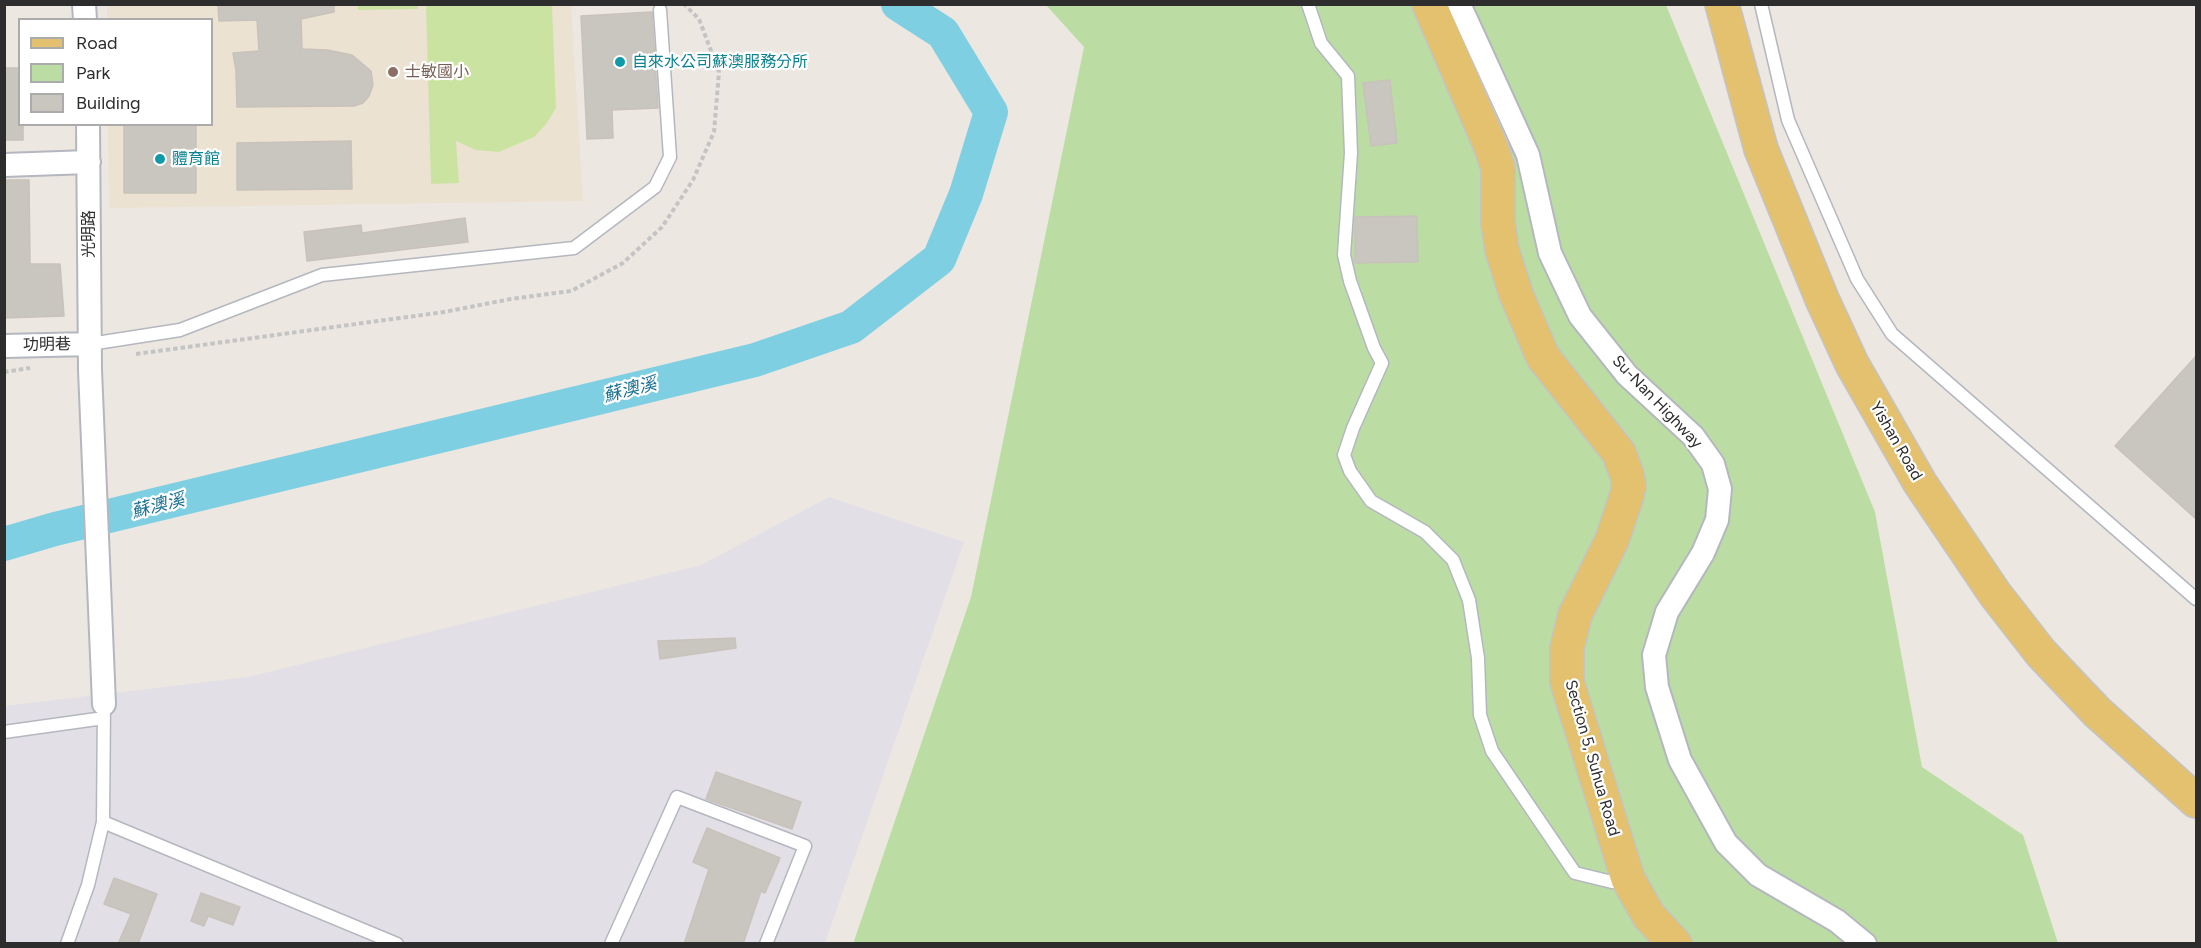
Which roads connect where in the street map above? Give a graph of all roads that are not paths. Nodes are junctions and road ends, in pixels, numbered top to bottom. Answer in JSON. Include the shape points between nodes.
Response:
{"nodes":[{"id":1,"x":1308,"y":4,"type":"edge"},
{"id":2,"x":1429,"y":4,"type":"edge"},
{"id":3,"x":1459,"y":4,"type":"edge"},
{"id":4,"x":1722,"y":4,"type":"edge"},
{"id":5,"x":1761,"y":4,"type":"edge"},
{"id":6,"x":660,"y":10,"type":"dead end"},
{"id":7,"x":88,"y":126,"type":"edge"},
{"id":8,"x":89,"y":162,"type":"junction"},
{"id":9,"x":4,"y":165,"type":"edge"},
{"id":10,"x":90,"y":344,"type":"junction"},
{"id":11,"x":4,"y":346,"type":"edge"},
{"id":12,"x":2196,"y":599,"type":"edge"},
{"id":13,"x":104,"y":711,"type":"junction"},
{"id":14,"x":4,"y":732,"type":"edge"},
{"id":15,"x":2196,"y":801,"type":"edge"},
{"id":16,"x":103,"y":822,"type":"junction"},
{"id":17,"x":1628,"y":879,"type":"junction"},
{"id":18,"x":67,"y":944,"type":"edge"},
{"id":19,"x":397,"y":944,"type":"edge"},
{"id":20,"x":611,"y":944,"type":"edge"},
{"id":21,"x":766,"y":944,"type":"edge"},
{"id":22,"x":1675,"y":944,"type":"edge"},
{"id":23,"x":1865,"y":944,"type":"edge"}],
"edges":[{"from":1,"to":17,"type":"lane","via":[[1321,43],[1348,76],[1351,153],[1344,255],[1382,363],[1344,454],[1350,471],[1371,501],[1425,532],[1453,560],[1469,600],[1478,658],[1479,715],[1492,752],[1575,873],[1612,882]]},
{"from":2,"to":17,"type":"main road","name":"Section 5, Suhua Road","via":[[1498,168],[1502,250],[1521,305],[1543,357],[1620,453],[1627,475],[1629,486],[1612,540],[1575,615],[1567,648],[1566,682]]},
{"from":3,"to":23,"type":"street","name":"Su-Nan Highway","via":[[1528,155],[1550,253],[1580,316],[1627,375],[1693,436],[1713,464],[1720,489],[1717,520],[1703,554],[1667,612],[1654,655],[1657,687],[1680,760],[1726,843],[1758,875],[1837,921]]},
{"from":4,"to":15,"type":"main road","name":"Yishan Road","via":[[1761,149],[1788,216],[1852,364],[1915,474],[1995,594],[2041,653],[2097,712]]},
{"from":5,"to":12,"type":"lane","via":[[1788,120],[1857,279],[1892,334]]},
{"from":6,"to":10,"type":"lane","via":[[670,157],[655,188],[574,248],[322,275],[180,330]]},
{"from":7,"to":8,"type":"street","name":"光明路"},
{"from":8,"to":9,"type":"street"},
{"from":8,"to":10,"type":"street","name":"光明路"},
{"from":10,"to":11,"type":"street","name":"功明巷"},
{"from":10,"to":13,"type":"street","name":"光明路"},
{"from":13,"to":14,"type":"lane"},
{"from":13,"to":16,"type":"lane"},
{"from":16,"to":18,"type":"lane","via":[[88,885]]},
{"from":16,"to":19,"type":"lane"},
{"from":17,"to":22,"type":"main road","name":"Section 5, Suhua Road","via":[[1649,916]]},
{"from":20,"to":21,"type":"lane","via":[[677,797],[805,846]]}]}
